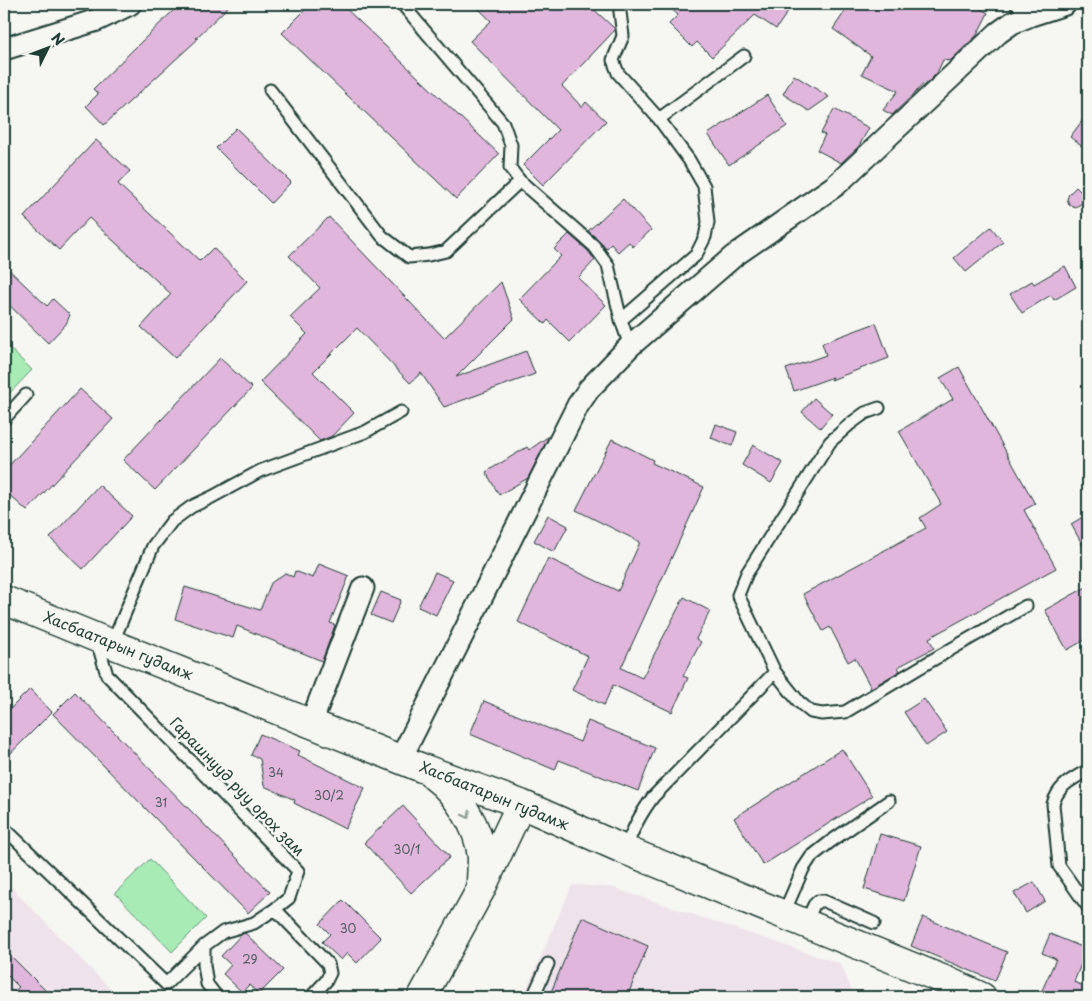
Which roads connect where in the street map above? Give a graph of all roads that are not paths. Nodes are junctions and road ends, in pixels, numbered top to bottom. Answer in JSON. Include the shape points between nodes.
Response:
{"nodes":[{"id":1,"x":130,"y":4,"type":"edge"},
{"id":2,"x":402,"y":4,"type":"edge"},
{"id":3,"x":618,"y":4,"type":"edge"},
{"id":4,"x":1065,"y":4,"type":"edge"},
{"id":5,"x":1024,"y":9,"type":"edge"},
{"id":6,"x":4,"y":49,"type":"edge"},
{"id":7,"x":744,"y":56,"type":"dead end"},
{"id":8,"x":270,"y":90,"type":"dead end"},
{"id":9,"x":659,"y":119,"type":"junction"},
{"id":10,"x":520,"y":181,"type":"junction"},
{"id":11,"x":621,"y":320,"type":"junction"},
{"id":12,"x":630,"y":346,"type":"junction"},
{"id":13,"x":26,"y":395,"type":"dead end"},
{"id":14,"x":879,"y":408,"type":"dead end"},
{"id":15,"x":401,"y":412,"type":"dead end"},
{"id":16,"x":4,"y":419,"type":"edge"},
{"id":17,"x":363,"y":588,"type":"dead end"},
{"id":18,"x":4,"y":600,"type":"edge"},
{"id":19,"x":1026,"y":606,"type":"dead end"},
{"id":20,"x":104,"y":641,"type":"junction"},
{"id":21,"x":775,"y":672,"type":"junction"},
{"id":22,"x":311,"y":723,"type":"junction"},
{"id":23,"x":412,"y":763,"type":"junction"},
{"id":24,"x":1088,"y":770,"type":"edge"},
{"id":25,"x":889,"y":801,"type":"dead end"},
{"id":26,"x":521,"y":804,"type":"junction"},
{"id":27,"x":4,"y":828,"type":"edge"},
{"id":28,"x":625,"y":850,"type":"junction"},
{"id":29,"x":481,"y":889,"type":"junction"},
{"id":30,"x":1088,"y":907,"type":"edge"},
{"id":31,"x":275,"y":909,"type":"junction"},
{"id":32,"x":794,"y":919,"type":"junction"},
{"id":33,"x":874,"y":923,"type":"dead end"},
{"id":34,"x":204,"y":946,"type":"junction"},
{"id":35,"x":548,"y":964,"type":"dead end"},
{"id":36,"x":217,"y":997,"type":"edge"},
{"id":37,"x":310,"y":997,"type":"edge"},
{"id":38,"x":422,"y":997,"type":"edge"},
{"id":39,"x":533,"y":997,"type":"edge"},
{"id":40,"x":982,"y":997,"type":"edge"}],
"edges":[{"from":1,"to":6,"type":"street","via":[[97,20]]},
{"from":2,"to":10,"type":"lane","via":[[503,123],[511,145],[510,168]]},
{"from":3,"to":9,"type":"lane","via":[[623,36],[613,60],[618,73]]},
{"from":4,"to":5,"type":"street"},
{"from":5,"to":12,"type":"street","via":[[836,185],[734,256]]},
{"from":7,"to":9,"type":"lane"},
{"from":8,"to":10,"type":"lane","via":[[382,236],[408,257],[446,251]]},
{"from":9,"to":11,"type":"lane","via":[[690,160],[704,186],[708,222],[696,255]]},
{"from":10,"to":11,"type":"lane","via":[[594,246],[608,265]]},
{"from":11,"to":12,"type":"lane"},
{"from":12,"to":23,"type":"street","via":[[578,405]]},
{"from":13,"to":16,"type":"lane"},
{"from":14,"to":21,"type":"lane","via":[[850,424],[830,442],[741,585],[738,595]]},
{"from":15,"to":20,"type":"lane","via":[[365,432],[260,471],[191,507],[172,521],[153,546]]},
{"from":17,"to":22,"type":"street"},
{"from":18,"to":20,"type":"street","name":"Хасбаатарын гудамж"},
{"from":19,"to":21,"type":"lane","via":[[845,712],[811,712]]},
{"from":20,"to":22,"type":"street","name":"Хасбаатарын гудамж"},
{"from":20,"to":31,"type":"lane","name":"Гарашнууд руу орох зам","via":[[107,675],[298,871],[289,898]]},
{"from":21,"to":28,"type":"lane","via":[[653,797],[636,823]]},
{"from":22,"to":23,"type":"street","name":"Хасбаатарын гудамж"},
{"from":23,"to":26,"type":"street","name":"Хасбаатарын гудамж"},
{"from":23,"to":29,"type":"street","one_way":true,"via":[[444,784],[462,805],[475,830],[482,856]]},
{"from":24,"to":30,"type":"lane","via":[[1062,786],[1054,804],[1059,866]]},
{"from":25,"to":32,"type":"lane","via":[[811,857],[803,869]]},
{"from":26,"to":28,"type":"street","name":"Хасбаатарын гудамж"},
{"from":26,"to":29,"type":"street"},
{"from":27,"to":34,"type":"lane","name":"Гарашнууд руу орох зам","via":[[166,984]]},
{"from":28,"to":32,"type":"street","name":"Хасбаатарын гудамж"},
{"from":29,"to":38,"type":"street"},
{"from":31,"to":34,"type":"lane","name":"Гарашнууд руу орох зам","via":[[254,923],[223,932]]},
{"from":31,"to":37,"type":"lane","via":[[328,964],[330,973],[326,981]]},
{"from":32,"to":33,"type":"lane","via":[[818,901],[824,901]]},
{"from":32,"to":40,"type":"street","name":"Хасбаатарын гудамж"},
{"from":34,"to":36,"type":"lane","via":[[206,984]]},
{"from":35,"to":39,"type":"lane"}]}
